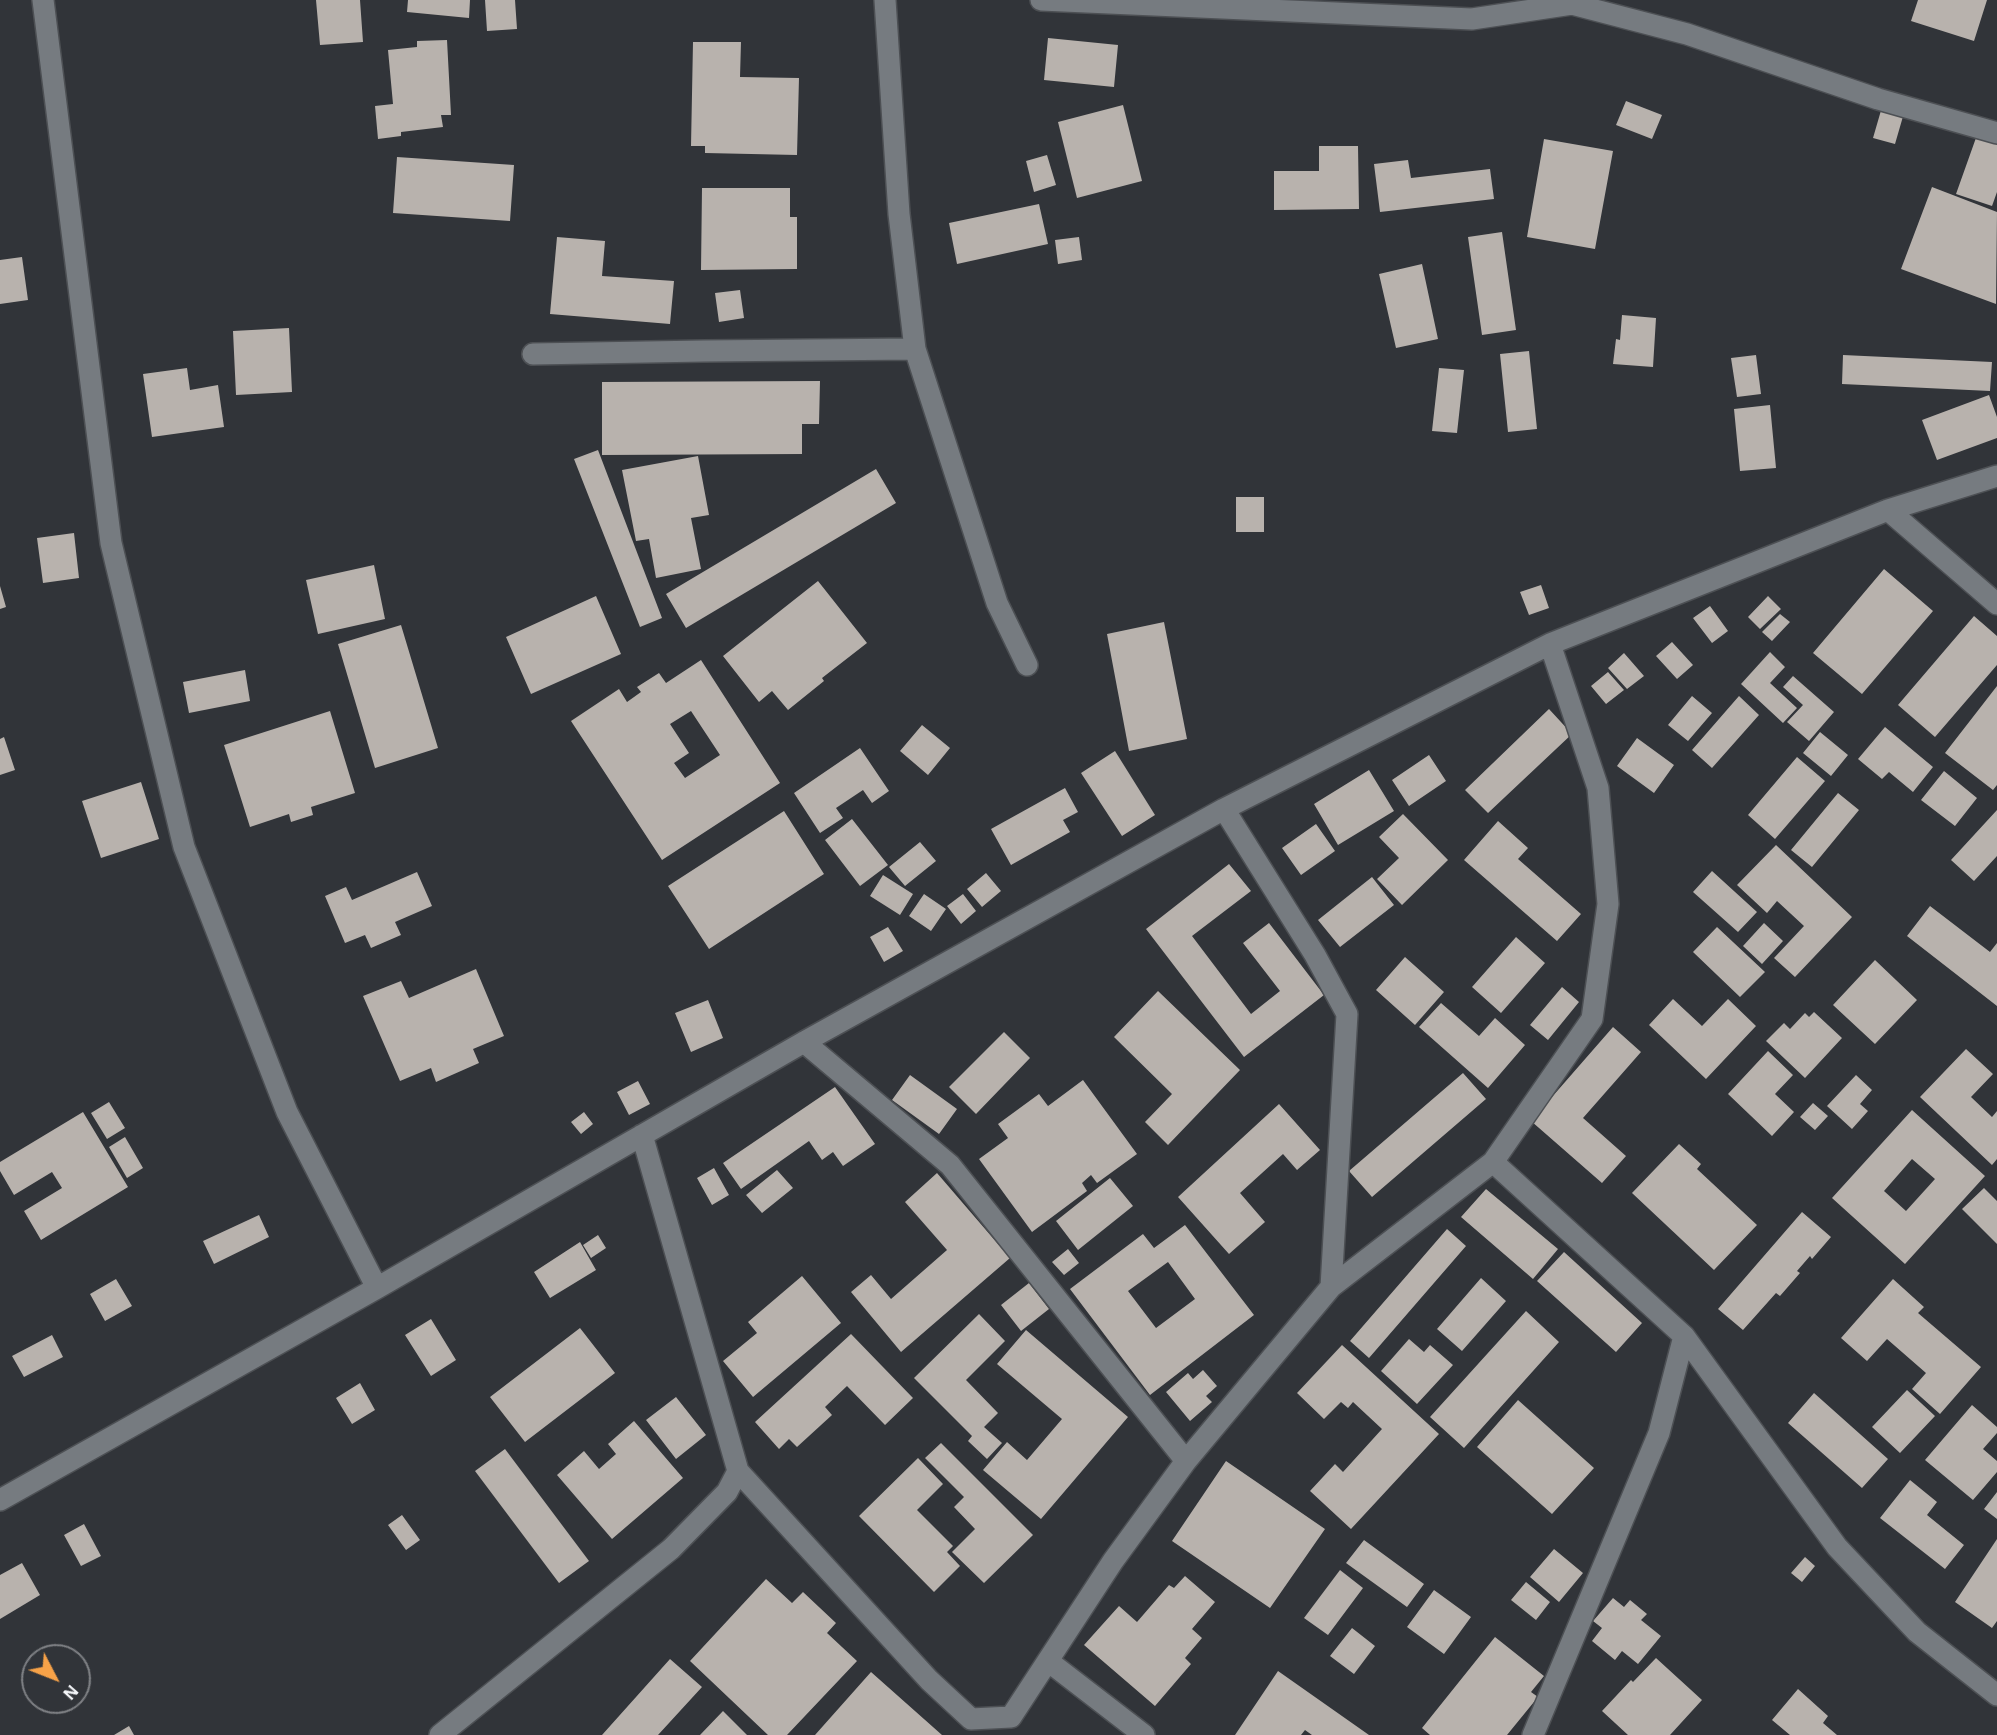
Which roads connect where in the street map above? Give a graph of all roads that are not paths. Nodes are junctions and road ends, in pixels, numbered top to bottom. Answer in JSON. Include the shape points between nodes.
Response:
{"nodes":[{"id":1,"x":43,"y":0,"type":"edge"},
{"id":2,"x":886,"y":0,"type":"edge"},
{"id":3,"x":1041,"y":0,"type":"edge"},
{"id":4,"x":1997,"y":133,"type":"edge"},
{"id":5,"x":915,"y":349,"type":"junction"},
{"id":6,"x":533,"y":354,"type":"dead end"},
{"id":7,"x":1997,"y":476,"type":"edge"},
{"id":8,"x":1888,"y":510,"type":"junction"},
{"id":9,"x":1997,"y":604,"type":"edge"},
{"id":10,"x":1550,"y":644,"type":"junction"},
{"id":11,"x":1027,"y":665,"type":"dead end"},
{"id":12,"x":1224,"y":809,"type":"junction"},
{"id":13,"x":804,"y":1042,"type":"junction"},
{"id":14,"x":642,"y":1135,"type":"junction"},
{"id":15,"x":1493,"y":1163,"type":"junction"},
{"id":16,"x":1331,"y":1287,"type":"junction"},
{"id":17,"x":377,"y":1288,"type":"junction"},
{"id":18,"x":1684,"y":1336,"type":"junction"},
{"id":19,"x":1186,"y":1461,"type":"junction"},
{"id":20,"x":737,"y":1471,"type":"junction"},
{"id":21,"x":0,"y":1500,"type":"edge"},
{"id":22,"x":1048,"y":1661,"type":"junction"},
{"id":23,"x":1997,"y":1695,"type":"edge"},
{"id":24,"x":452,"y":1732,"type":"edge"},
{"id":25,"x":1144,"y":1735,"type":"edge"},
{"id":26,"x":1533,"y":1735,"type":"edge"}],
"edges":[{"from":1,"to":17,"type":"street","via":[[111,543],[184,847],[287,1112]]},
{"from":2,"to":5,"type":"street","via":[[899,214]]},
{"from":3,"to":4,"type":"street","via":[[1472,19],[1572,4],[1686,34],[1878,99]]},
{"from":5,"to":6,"type":"street"},
{"from":5,"to":11,"type":"street","via":[[997,603]]},
{"from":7,"to":8,"type":"street"},
{"from":8,"to":9,"type":"street"},
{"from":8,"to":10,"type":"street"},
{"from":10,"to":12,"type":"street"},
{"from":10,"to":15,"type":"street","via":[[1598,788],[1608,904],[1592,1019]]},
{"from":12,"to":13,"type":"street"},
{"from":12,"to":16,"type":"street","via":[[1347,1014]]},
{"from":13,"to":14,"type":"street"},
{"from":13,"to":19,"type":"street","via":[[950,1165]]},
{"from":14,"to":17,"type":"street"},
{"from":14,"to":20,"type":"street"},
{"from":15,"to":16,"type":"street"},
{"from":15,"to":18,"type":"street"},
{"from":16,"to":19,"type":"street"},
{"from":17,"to":21,"type":"street"},
{"from":18,"to":23,"type":"street","via":[[1837,1547],[1917,1632]]},
{"from":18,"to":26,"type":"street","via":[[1659,1433]]},
{"from":19,"to":22,"type":"street"},
{"from":20,"to":22,"type":"street","via":[[929,1680],[971,1719],[1011,1717]]},
{"from":20,"to":24,"type":"street","via":[[727,1492],[671,1549]]},
{"from":22,"to":25,"type":"street"}]}
